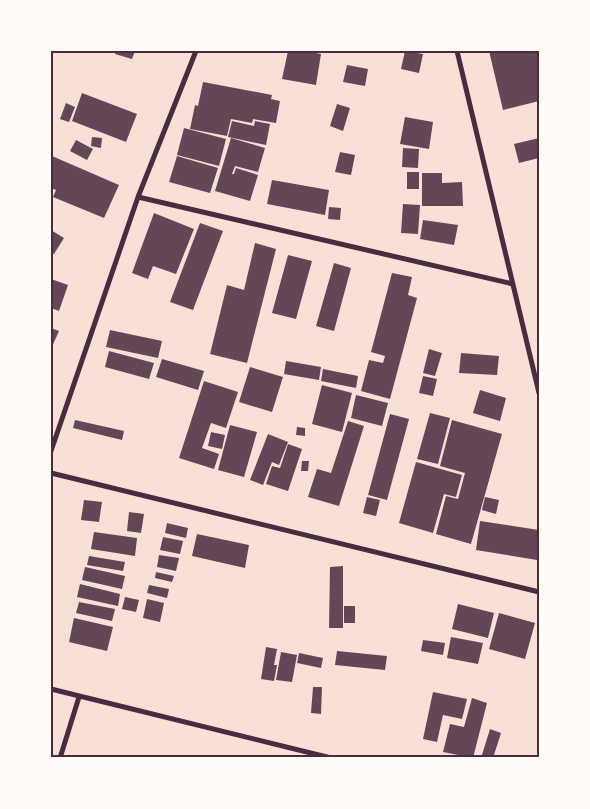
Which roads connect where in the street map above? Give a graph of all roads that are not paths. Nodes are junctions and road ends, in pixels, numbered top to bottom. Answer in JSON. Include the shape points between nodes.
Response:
{"nodes":[{"id":1,"x":196,"y":51,"type":"edge"},
{"id":2,"x":457,"y":51,"type":"edge"},
{"id":3,"x":138,"y":197,"type":"junction"},
{"id":4,"x":513,"y":284,"type":"junction"},
{"id":5,"x":539,"y":393,"type":"edge"},
{"id":6,"x":51,"y":452,"type":"edge"},
{"id":7,"x":51,"y":473,"type":"edge"},
{"id":8,"x":539,"y":592,"type":"edge"},
{"id":9,"x":51,"y":690,"type":"edge"},
{"id":10,"x":79,"y":697,"type":"junction"},
{"id":11,"x":60,"y":758,"type":"edge"},
{"id":12,"x":331,"y":758,"type":"edge"}],
"edges":[{"from":1,"to":3,"type":"street"},
{"from":2,"to":4,"type":"street"},
{"from":3,"to":4,"type":"street"},
{"from":3,"to":6,"type":"street"},
{"from":4,"to":5,"type":"street"},
{"from":7,"to":8,"type":"street"},
{"from":9,"to":10,"type":"street"},
{"from":10,"to":11,"type":"street"},
{"from":10,"to":12,"type":"street"}]}
